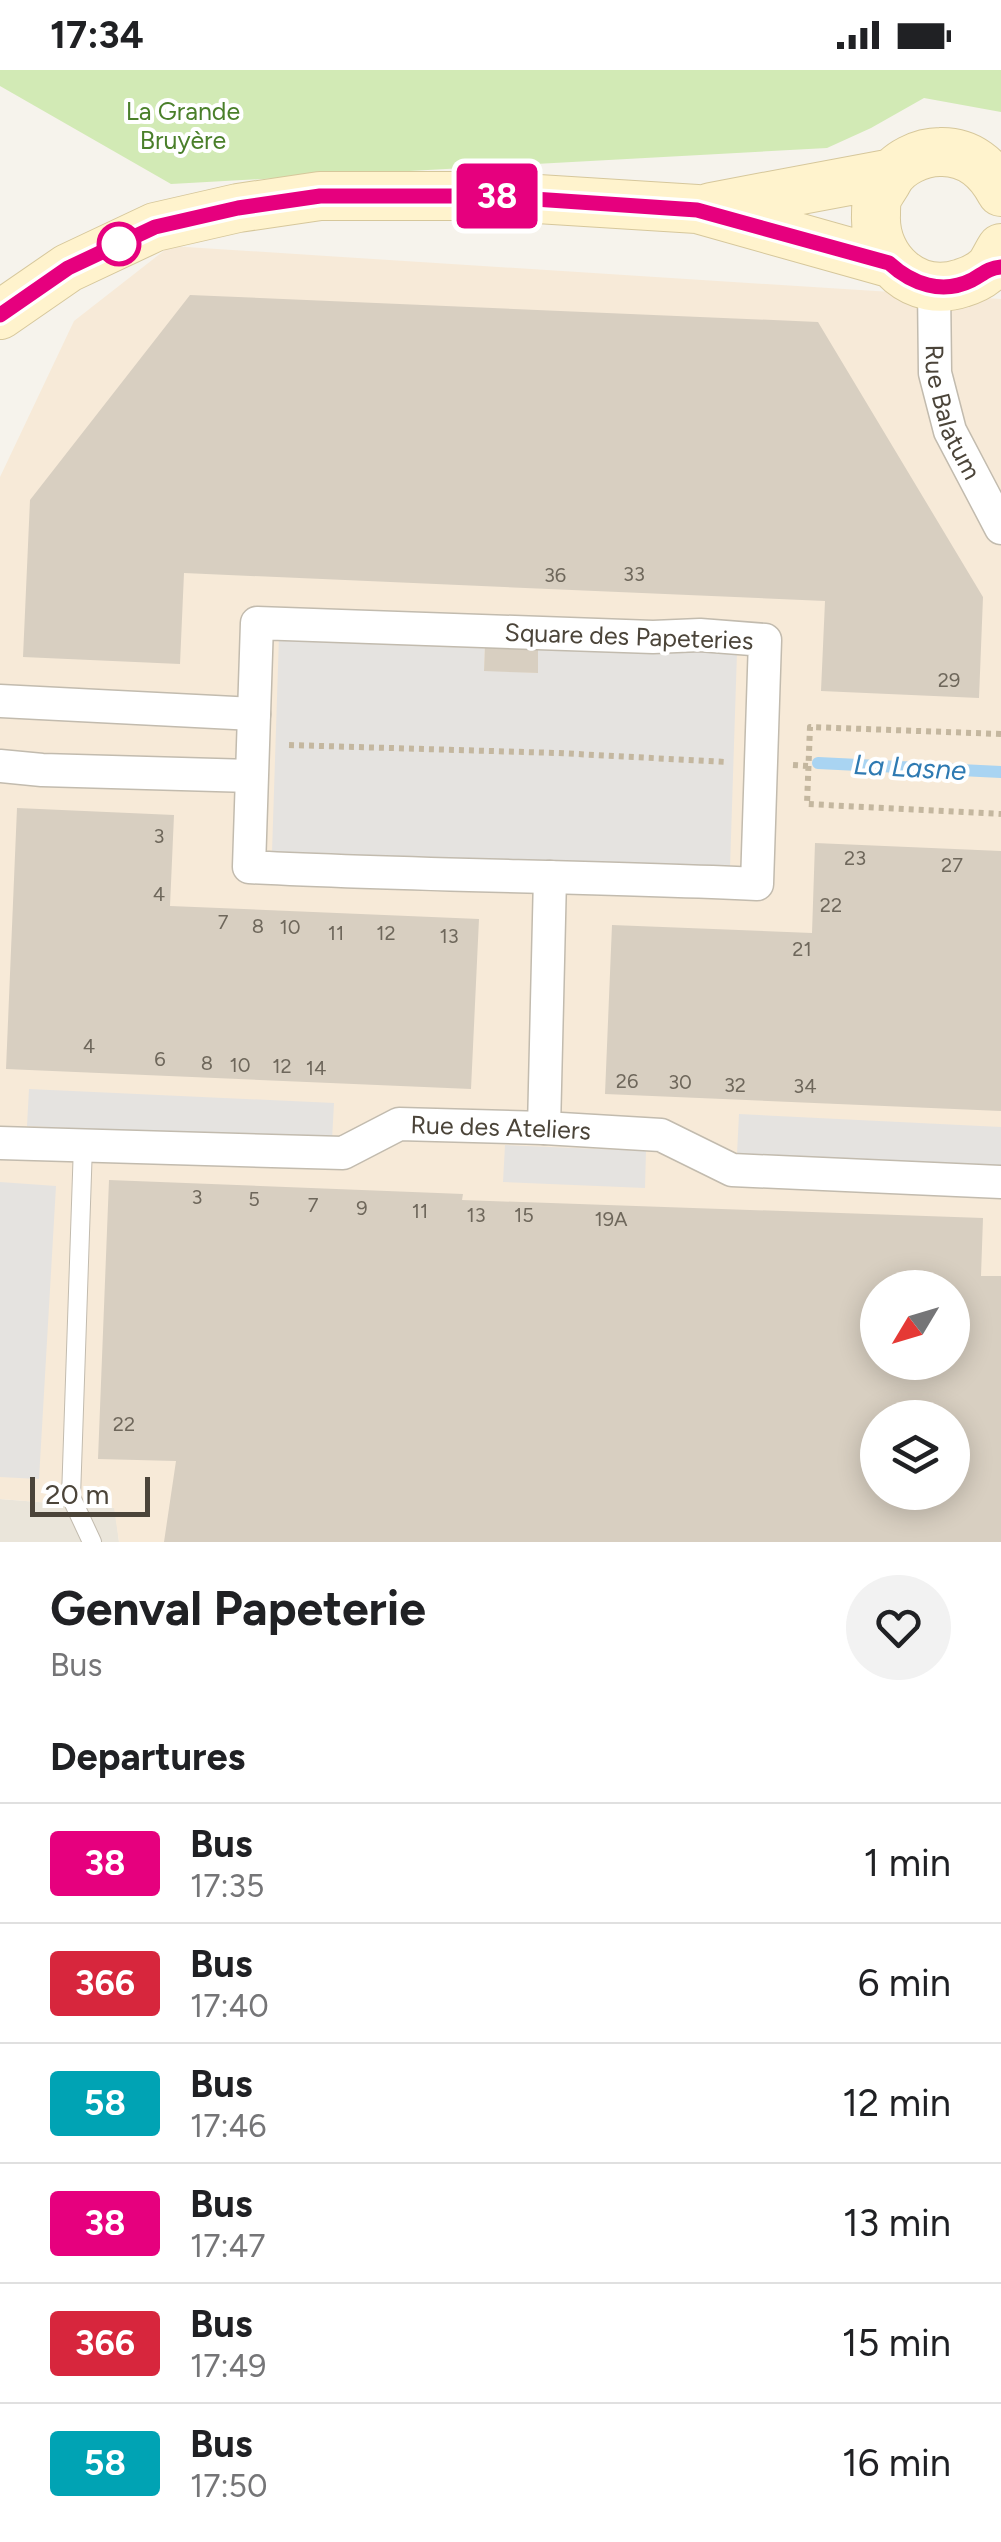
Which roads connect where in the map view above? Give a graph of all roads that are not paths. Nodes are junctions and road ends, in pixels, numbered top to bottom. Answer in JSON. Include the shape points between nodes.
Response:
{"nodes":[{"id":1,"x":892,"y":173,"type":"junction"},
{"id":2,"x":998,"y":181,"type":"edge"},
{"id":3,"x":697,"y":210,"type":"junction"},
{"id":4,"x":997,"y":261,"type":"edge"},
{"id":5,"x":889,"y":263,"type":"junction"},
{"id":6,"x":934,"y":287,"type":"junction"},
{"id":7,"x":0,"y":315,"type":"edge"},
{"id":8,"x":990,"y":485,"type":"edge"},
{"id":9,"x":1001,"y":528,"type":"edge"},
{"id":10,"x":0,"y":701,"type":"edge"},
{"id":11,"x":252,"y":745,"type":"junction"},
{"id":12,"x":0,"y":766,"type":"edge"},
{"id":13,"x":550,"y":877,"type":"junction"},
{"id":14,"x":544,"y":1128,"type":"junction"},
{"id":15,"x":0,"y":1143,"type":"edge"},
{"id":16,"x":83,"y":1145,"type":"junction"},
{"id":17,"x":1001,"y":1182,"type":"edge"},
{"id":18,"x":92,"y":1542,"type":"edge"}],
"edges":[{"from":1,"to":2,"type":"main road","via":[[914,157],[942,152],[968,157]]},
{"from":1,"to":3,"type":"main road"},
{"from":1,"to":5,"type":"main road","via":[[876,201],[875,234]]},
{"from":3,"to":5,"type":"main road"},
{"from":3,"to":7,"type":"main road","via":[[490,196],[320,196],[238,208],[155,227],[68,268]]},
{"from":4,"to":6,"type":"main road","via":[[972,280]]},
{"from":5,"to":6,"type":"main road"},
{"from":6,"to":8,"type":"street","name":"Rue Balatum","via":[[935,373],[950,431]]},
{"from":8,"to":9,"type":"street","name":"Rue Balatum"},
{"from":10,"to":11,"type":"street"},
{"from":11,"to":12,"type":"street","via":[[42,770]]},
{"from":11,"to":13,"type":"street","name":"Square des Papeteries","via":[[249,867]]},
{"from":11,"to":13,"type":"street","name":"Square des Papeteries","via":[[257,622],[765,640],[757,884]]},
{"from":13,"to":14,"type":"street"},
{"from":14,"to":16,"type":"street","name":"Rue des Ateliers","via":[[399,1124],[344,1153]]},
{"from":14,"to":17,"type":"street","name":"Rue des Ateliers","via":[[661,1134],[732,1170]]},
{"from":15,"to":16,"type":"street","name":"Rue des Ateliers"},
{"from":16,"to":18,"type":"lane","via":[[71,1498]]}]}
